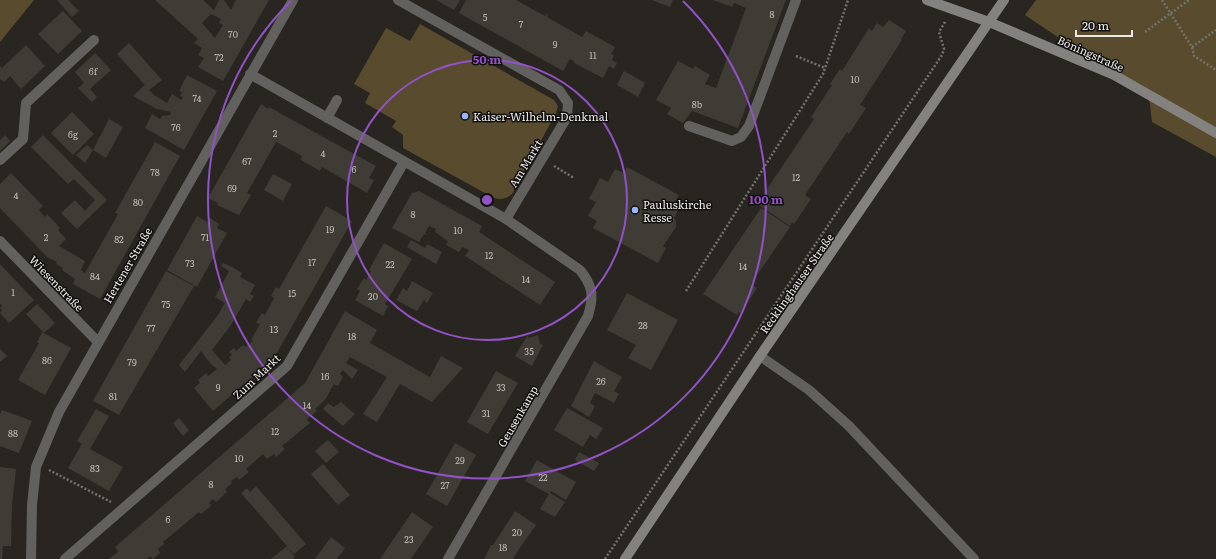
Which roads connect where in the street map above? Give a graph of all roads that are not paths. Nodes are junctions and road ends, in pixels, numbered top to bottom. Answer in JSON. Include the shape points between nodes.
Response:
{"nodes":[{"id":1,"x":293,"y":0,"type":"edge"},
{"id":2,"x":398,"y":0,"type":"edge"},
{"id":3,"x":796,"y":0,"type":"edge"},
{"id":4,"x":927,"y":0,"type":"edge"},
{"id":5,"x":1004,"y":0,"type":"edge"},
{"id":6,"x":989,"y":22,"type":"junction"},
{"id":7,"x":94,"y":40,"type":"dead end"},
{"id":8,"x":250,"y":74,"type":"junction"},
{"id":9,"x":337,"y":100,"type":"dead end"},
{"id":10,"x":328,"y":118,"type":"junction"},
{"id":11,"x":689,"y":126,"type":"dead end"},
{"id":12,"x":1216,"y":133,"type":"edge"},
{"id":13,"x":0,"y":160,"type":"edge"},
{"id":14,"x":404,"y":162,"type":"junction"},
{"id":15,"x":506,"y":219,"type":"junction"},
{"id":16,"x":0,"y":241,"type":"edge"},
{"id":17,"x":97,"y":342,"type":"junction"},
{"id":18,"x":760,"y":356,"type":"junction"},
{"id":19,"x":31,"y":559,"type":"edge"},
{"id":20,"x":65,"y":559,"type":"edge"},
{"id":21,"x":448,"y":559,"type":"edge"},
{"id":22,"x":625,"y":559,"type":"edge"},
{"id":23,"x":974,"y":559,"type":"edge"}],
"edges":[{"from":1,"to":8,"type":"street","name":"Hertener Straße"},
{"from":2,"to":15,"type":"street","name":"Am Markt","via":[[559,90],[568,103],[567,117]]},
{"from":3,"to":11,"type":"street","via":[[749,126],[741,137],[732,141]]},
{"from":4,"to":6,"type":"main road","name":"Böningstraße"},
{"from":5,"to":6,"type":"main road","name":"Recklinghauser Straße"},
{"from":6,"to":12,"type":"main road","name":"Böningstraße","via":[[1114,75]]},
{"from":6,"to":18,"type":"main road","name":"Recklinghauser Straße"},
{"from":7,"to":13,"type":"street","via":[[26,103],[22,139]]},
{"from":8,"to":10,"type":"street"},
{"from":8,"to":17,"type":"street","name":"Hertener Straße"},
{"from":9,"to":10,"type":"street"},
{"from":10,"to":14,"type":"street"},
{"from":14,"to":15,"type":"street"},
{"from":14,"to":20,"type":"street","name":"Zum Markt","via":[[287,366]]},
{"from":15,"to":21,"type":"street","name":"Geusenkamp","via":[[580,270],[589,281],[593,300],[588,316]]},
{"from":16,"to":17,"type":"street","name":"Wiesenstraße"},
{"from":17,"to":19,"type":"street","name":"Hertener Straße","via":[[59,412],[38,464],[32,505]]},
{"from":18,"to":22,"type":"main road","name":"Recklinghauser Straße"},
{"from":18,"to":23,"type":"street","via":[[809,390],[849,426]]}]}
